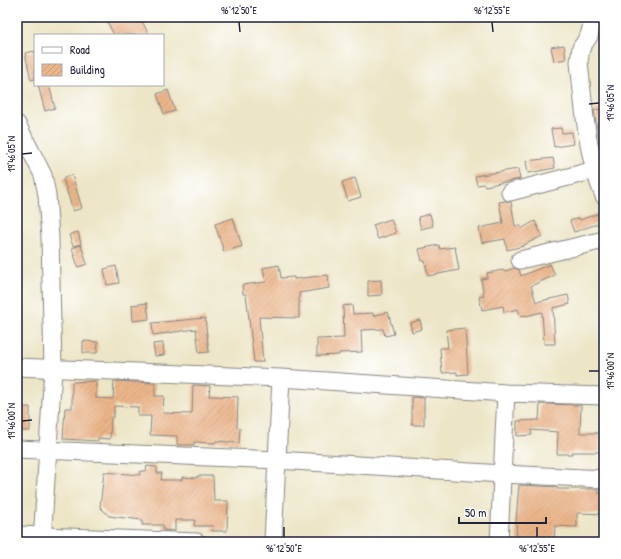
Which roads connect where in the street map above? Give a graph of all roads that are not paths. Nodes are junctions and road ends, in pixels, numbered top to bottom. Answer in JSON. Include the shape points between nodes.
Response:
{"nodes":[{"id":1,"x":594,"y":17,"type":"edge"},
{"id":2,"x":17,"y":124,"type":"edge"},
{"id":3,"x":595,"y":170,"type":"junction"},
{"id":4,"x":510,"y":192,"type":"dead end"},
{"id":5,"x":604,"y":196,"type":"edge"},
{"id":6,"x":604,"y":240,"type":"edge"},
{"id":7,"x":520,"y":260,"type":"dead end"},
{"id":8,"x":17,"y":367,"type":"edge"},
{"id":9,"x":53,"y":369,"type":"junction"},
{"id":10,"x":281,"y":378,"type":"junction"},
{"id":11,"x":506,"y":393,"type":"junction"},
{"id":12,"x":604,"y":396,"type":"edge"},
{"id":13,"x":17,"y":449,"type":"edge"},
{"id":14,"x":47,"y":450,"type":"junction"},
{"id":15,"x":277,"y":460,"type":"junction"},
{"id":16,"x":503,"y":474,"type":"junction"},
{"id":17,"x":604,"y":479,"type":"edge"},
{"id":18,"x":17,"y":535,"type":"edge"},
{"id":19,"x":42,"y":539,"type":"edge"},
{"id":20,"x":197,"y":542,"type":"edge"},
{"id":21,"x":273,"y":542,"type":"edge"},
{"id":22,"x":499,"y":542,"type":"edge"}],
"edges":[{"from":1,"to":3,"type":"street","via":[[589,36],[581,48],[579,62],[590,154]]},
{"from":2,"to":9,"type":"street","via":[[42,176],[47,195]]},
{"from":3,"to":4,"type":"street"},
{"from":3,"to":5,"type":"street"},
{"from":6,"to":7,"type":"street"},
{"from":8,"to":9,"type":"street"},
{"from":9,"to":10,"type":"street"},
{"from":9,"to":14,"type":"street"},
{"from":10,"to":11,"type":"street"},
{"from":10,"to":15,"type":"street"},
{"from":11,"to":12,"type":"street"},
{"from":11,"to":16,"type":"street"},
{"from":13,"to":14,"type":"street"},
{"from":14,"to":15,"type":"street"},
{"from":14,"to":19,"type":"street"},
{"from":15,"to":16,"type":"street"},
{"from":15,"to":21,"type":"street"},
{"from":16,"to":17,"type":"street"},
{"from":16,"to":22,"type":"street"},
{"from":18,"to":19,"type":"street"},
{"from":19,"to":20,"type":"street"}]}
